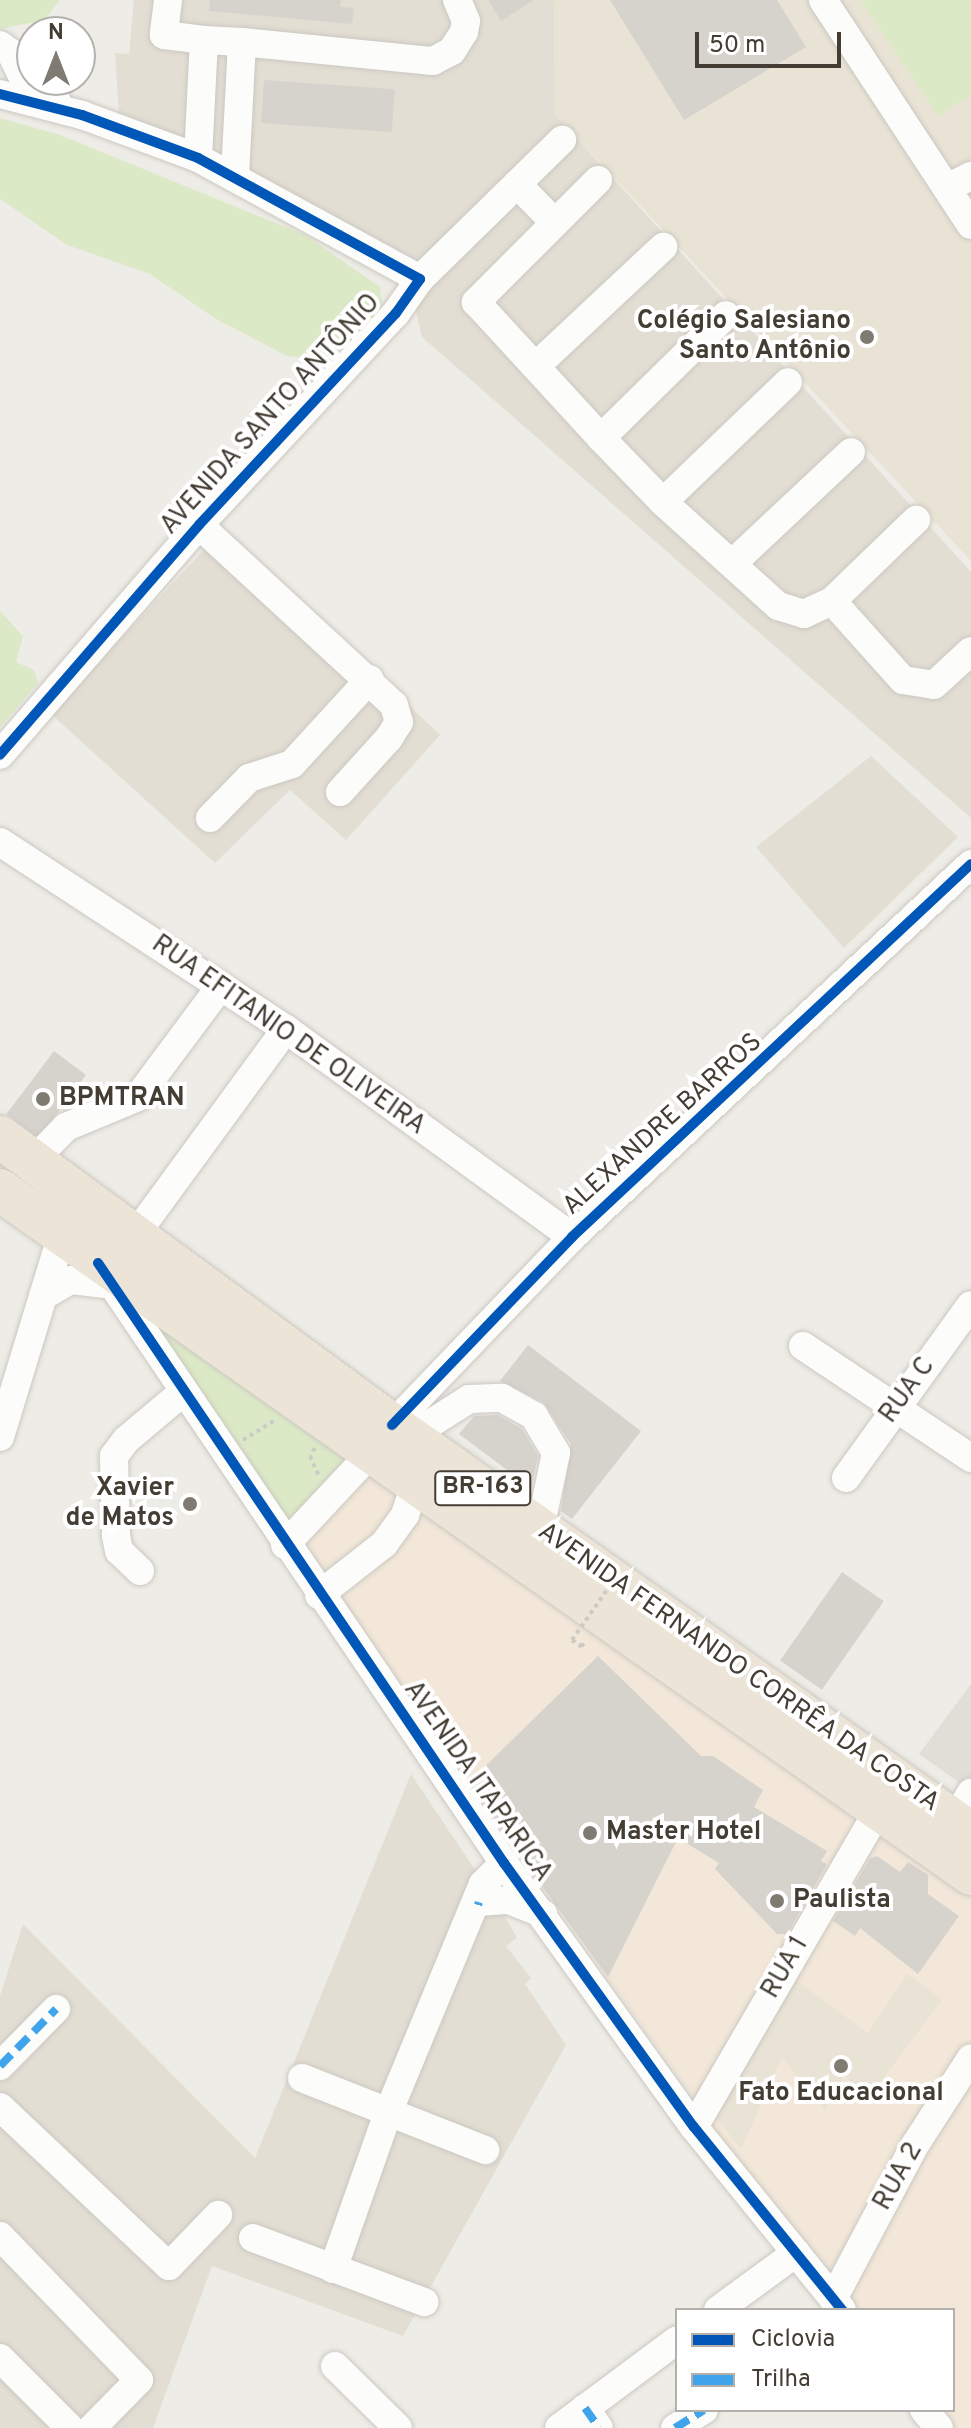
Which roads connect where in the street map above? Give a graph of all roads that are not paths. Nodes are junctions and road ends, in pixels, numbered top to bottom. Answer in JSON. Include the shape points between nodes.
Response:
{"nodes":[{"id":1,"x":168,"y":0,"type":"edge"},
{"id":2,"x":457,"y":0,"type":"edge"},
{"id":3,"x":823,"y":0,"type":"edge"},
{"id":4,"x":204,"y":40,"type":"junction"},
{"id":5,"x":242,"y":42,"type":"junction"},
{"id":6,"x":0,"y":45,"type":"edge"},
{"id":7,"x":0,"y":94,"type":"edge"},
{"id":8,"x":82,"y":115,"type":"junction"},
{"id":9,"x":562,"y":140,"type":"dead end"},
{"id":10,"x":198,"y":158,"type":"junction"},
{"id":11,"x":235,"y":177,"type":"junction"},
{"id":12,"x":598,"y":180,"type":"dead end"},
{"id":13,"x":959,"y":182,"type":"edge"},
{"id":14,"x":517,"y":184,"type":"junction"},
{"id":15,"x":555,"y":223,"type":"junction"},
{"id":16,"x":971,"y":225,"type":"edge"},
{"id":17,"x":663,"y":247,"type":"dead end"},
{"id":18,"x":420,"y":279,"type":"junction"},
{"id":19,"x":726,"y":315,"type":"dead end"},
{"id":20,"x":537,"y":365,"type":"junction"},
{"id":21,"x":788,"y":382,"type":"dead end"},
{"id":22,"x":601,"y":438,"type":"junction"},
{"id":23,"x":851,"y":452,"type":"dead end"},
{"id":24,"x":663,"y":502,"type":"junction"},
{"id":25,"x":916,"y":520,"type":"dead end"},
{"id":26,"x":199,"y":525,"type":"junction"},
{"id":27,"x":735,"y":561,"type":"junction"},
{"id":28,"x":832,"y":601,"type":"junction"},
{"id":29,"x":971,"y":651,"type":"edge"},
{"id":30,"x":370,"y":679,"type":"junction"},
{"id":31,"x":0,"y":755,"type":"edge"},
{"id":32,"x":340,"y":792,"type":"dead end"},
{"id":33,"x":210,"y":818,"type":"dead end"},
{"id":34,"x":0,"y":842,"type":"edge"},
{"id":35,"x":971,"y":864,"type":"edge"},
{"id":36,"x":220,"y":987,"type":"junction"},
{"id":37,"x":286,"y":1029,"type":"junction"},
{"id":38,"x":0,"y":1137,"type":"edge"},
{"id":39,"x":32,"y":1162,"type":"junction"},
{"id":40,"x":0,"y":1190,"type":"edge"},
{"id":41,"x":61,"y":1237,"type":"junction"},
{"id":42,"x":572,"y":1237,"type":"junction"},
{"id":43,"x":133,"y":1238,"type":"junction"},
{"id":44,"x":114,"y":1278,"type":"junction"},
{"id":45,"x":43,"y":1296,"type":"junction"},
{"id":46,"x":971,"y":1305,"type":"edge"},
{"id":47,"x":803,"y":1346,"type":"dead end"},
{"id":48,"x":183,"y":1392,"type":"junction"},
{"id":49,"x":897,"y":1407,"type":"junction"},
{"id":50,"x":0,"y":1437,"type":"edge"},
{"id":51,"x":390,"y":1438,"type":"junction"},
{"id":52,"x":971,"y":1458,"type":"edge"},
{"id":53,"x":846,"y":1478,"type":"dead end"},
{"id":54,"x":415,"y":1484,"type":"junction"},
{"id":55,"x":540,"y":1529,"type":"junction"},
{"id":56,"x":285,"y":1545,"type":"junction"},
{"id":57,"x":140,"y":1571,"type":"dead end"},
{"id":58,"x":319,"y":1595,"type":"junction"},
{"id":59,"x":879,"y":1809,"type":"junction"},
{"id":60,"x":965,"y":1816,"type":"edge"},
{"id":61,"x":504,"y":1863,"type":"junction"},
{"id":62,"x":971,"y":1874,"type":"edge"},
{"id":63,"x":478,"y":1904,"type":"junction"},
{"id":64,"x":546,"y":1916,"type":"junction"},
{"id":65,"x":56,"y":2009,"type":"dead end"},
{"id":66,"x":971,"y":2058,"type":"edge"},
{"id":67,"x":0,"y":2066,"type":"edge"},
{"id":68,"x":302,"y":2078,"type":"dead end"},
{"id":69,"x":0,"y":2107,"type":"edge"},
{"id":70,"x":388,"y":2113,"type":"junction"},
{"id":71,"x":694,"y":2127,"type":"junction"},
{"id":72,"x":485,"y":2150,"type":"dead end"},
{"id":73,"x":218,"y":2215,"type":"dead end"},
{"id":74,"x":0,"y":2236,"type":"edge"},
{"id":75,"x":253,"y":2238,"type":"dead end"},
{"id":76,"x":796,"y":2253,"type":"junction"},
{"id":77,"x":333,"y":2269,"type":"junction"},
{"id":78,"x":424,"y":2302,"type":"dead end"},
{"id":79,"x":837,"y":2305,"type":"edge"},
{"id":80,"x":721,"y":2308,"type":"edge"},
{"id":81,"x":675,"y":2342,"type":"edge"},
{"id":82,"x":0,"y":2358,"type":"edge"},
{"id":83,"x":335,"y":2366,"type":"dead end"},
{"id":84,"x":701,"y":2412,"type":"edge"},
{"id":85,"x":926,"y":2412,"type":"edge"},
{"id":86,"x":592,"y":2418,"type":"edge"},
{"id":87,"x":70,"y":2428,"type":"edge"},
{"id":88,"x":92,"y":2428,"type":"edge"},
{"id":89,"x":398,"y":2428,"type":"edge"},
{"id":90,"x":559,"y":2428,"type":"edge"},
{"id":91,"x":675,"y":2428,"type":"edge"},
{"id":92,"x":939,"y":2428,"type":"edge"}],
"edges":[{"from":1,"to":4,"type":"street","via":[[164,35]]},
{"from":2,"to":5,"type":"street","via":[[466,21],[464,32],[452,51],[433,61]]},
{"from":3,"to":13,"type":"street"},
{"from":4,"to":5,"type":"street"},
{"from":4,"to":10,"type":"street"},
{"from":5,"to":11,"type":"street"},
{"from":6,"to":8,"type":"street","via":[[11,53],[26,84]]},
{"from":7,"to":8,"type":"street"},
{"from":8,"to":10,"type":"street","name":"AVENIDA SANTO ANTÔNIO"},
{"from":9,"to":14,"type":"street"},
{"from":10,"to":11,"type":"street","name":"AVENIDA SANTO ANTÔNIO"},
{"from":11,"to":18,"type":"street","name":"AVENIDA SANTO ANTÔNIO"},
{"from":12,"to":15,"type":"street"},
{"from":13,"to":16,"type":"street"},
{"from":14,"to":15,"type":"street"},
{"from":14,"to":18,"type":"street"},
{"from":15,"to":20,"type":"street","via":[[476,302]]},
{"from":17,"to":20,"type":"street"},
{"from":18,"to":26,"type":"street","name":"AVENIDA SANTO ANTÔNIO","via":[[396,313]]},
{"from":19,"to":22,"type":"street"},
{"from":20,"to":22,"type":"street"},
{"from":21,"to":24,"type":"street"},
{"from":22,"to":24,"type":"street"},
{"from":23,"to":27,"type":"street"},
{"from":24,"to":27,"type":"street"},
{"from":25,"to":28,"type":"street"},
{"from":26,"to":30,"type":"street"},
{"from":26,"to":31,"type":"street","name":"AVENIDA SANTO ANTÔNIO"},
{"from":27,"to":28,"type":"street","via":[[778,606],[804,614]]},
{"from":28,"to":29,"type":"street","via":[[903,680],[934,685]]},
{"from":30,"to":32,"type":"street","via":[[394,705],[399,722]]},
{"from":30,"to":33,"type":"street","via":[[292,764],[249,778]]},
{"from":34,"to":36,"type":"street","name":"RUA EFITANIO DE OLIVEIRA"},
{"from":35,"to":42,"type":"street","name":"ALEXANDRE BARROS"},
{"from":36,"to":37,"type":"street","name":"RUA EFITANIO DE OLIVEIRA"},
{"from":36,"to":39,"type":"street","via":[[138,1097],[66,1127]]},
{"from":37,"to":42,"type":"street","name":"RUA EFITANIO DE OLIVEIRA"},
{"from":37,"to":43,"type":"street"},
{"from":38,"to":39,"type":"highway","name":"AVENIDA FERNANDO CORRÊA DA COSTA","number":"BR-163"},
{"from":39,"to":43,"type":"highway","name":"AVENIDA FERNANDO CORRÊA DA COSTA","number":"BR-163"},
{"from":40,"to":41,"type":"highway","name":"AVENIDA FERNANDO CORRÊA DA COSTA","number":"BR-163"},
{"from":41,"to":44,"type":"highway","name":"AVENIDA FERNANDO CORRÊA DA COSTA","number":"BR-163"},
{"from":41,"to":45,"type":"street"},
{"from":42,"to":51,"type":"street","name":"ALEXANDRE BARROS"},
{"from":43,"to":51,"type":"highway","name":"AVENIDA FERNANDO CORRÊA DA COSTA","number":"BR-163"},
{"from":44,"to":45,"type":"street","via":[[71,1280]]},
{"from":44,"to":48,"type":"street","name":"AVENIDA ITAPARICA"},
{"from":44,"to":51,"type":"highway","name":"AVENIDA FERNANDO CORRÊA DA COSTA","number":"BR-163"},
{"from":45,"to":50,"type":"street"},
{"from":46,"to":49,"type":"street","name":"RUA C"},
{"from":47,"to":49,"type":"street"},
{"from":48,"to":56,"type":"street","name":"AVENIDA ITAPARICA"},
{"from":48,"to":57,"type":"street","via":[[114,1456],[119,1551]]},
{"from":49,"to":52,"type":"street"},
{"from":49,"to":53,"type":"street","name":"RUA C"},
{"from":51,"to":54,"type":"highway","name":"AVENIDA FERNANDO CORRÊA DA COSTA","number":"BR-163"},
{"from":51,"to":55,"type":"highway","name":"AVENIDA FERNANDO CORRÊA DA COSTA","number":"BR-163"},
{"from":51,"to":55,"type":"street","via":[[469,1399],[502,1398],[534,1416],[556,1453]]},
{"from":51,"to":56,"type":"street"},
{"from":54,"to":58,"type":"street","via":[[405,1515],[384,1544]]},
{"from":54,"to":59,"type":"highway","name":"AVENIDA FERNANDO CORRÊA DA COSTA","number":"BR-163"},
{"from":55,"to":60,"type":"highway","name":"AVENIDA FERNANDO CORRÊA DA COSTA","number":"BR-163"},
{"from":56,"to":58,"type":"street","name":"AVENIDA ITAPARICA"},
{"from":58,"to":61,"type":"street","name":"AVENIDA ITAPARICA"},
{"from":59,"to":62,"type":"highway","name":"AVENIDA FERNANDO CORRÊA DA COSTA","number":"BR-163"},
{"from":59,"to":71,"type":"street","name":"RUA 1"},
{"from":61,"to":63,"type":"street","via":[[483,1884]]},
{"from":61,"to":64,"type":"street","name":"AVENIDA ITAPARICA"},
{"from":63,"to":64,"type":"street","via":[[509,1900]]},
{"from":63,"to":70,"type":"street"},
{"from":64,"to":71,"type":"street","name":"AVENIDA ITAPARICA"},
{"from":65,"to":67,"type":"street"},
{"from":66,"to":79,"type":"street","name":"RUA 2","via":[[915,2145]]},
{"from":68,"to":70,"type":"street"},
{"from":69,"to":73,"type":"street","via":[[169,2266]]},
{"from":70,"to":72,"type":"street"},
{"from":70,"to":77,"type":"street"},
{"from":71,"to":76,"type":"street","name":"AVENIDA ITAPARICA"},
{"from":74,"to":88,"type":"street","via":[[139,2380]]},
{"from":75,"to":77,"type":"street"},
{"from":76,"to":79,"type":"street","name":"AVENIDA ITAPARICA"},
{"from":76,"to":80,"type":"street"},
{"from":77,"to":78,"type":"street"},
{"from":81,"to":86,"type":"street"},
{"from":82,"to":87,"type":"street"},
{"from":83,"to":89,"type":"street"},
{"from":84,"to":91,"type":"street"},
{"from":85,"to":92,"type":"street"},
{"from":86,"to":90,"type":"street"}]}
